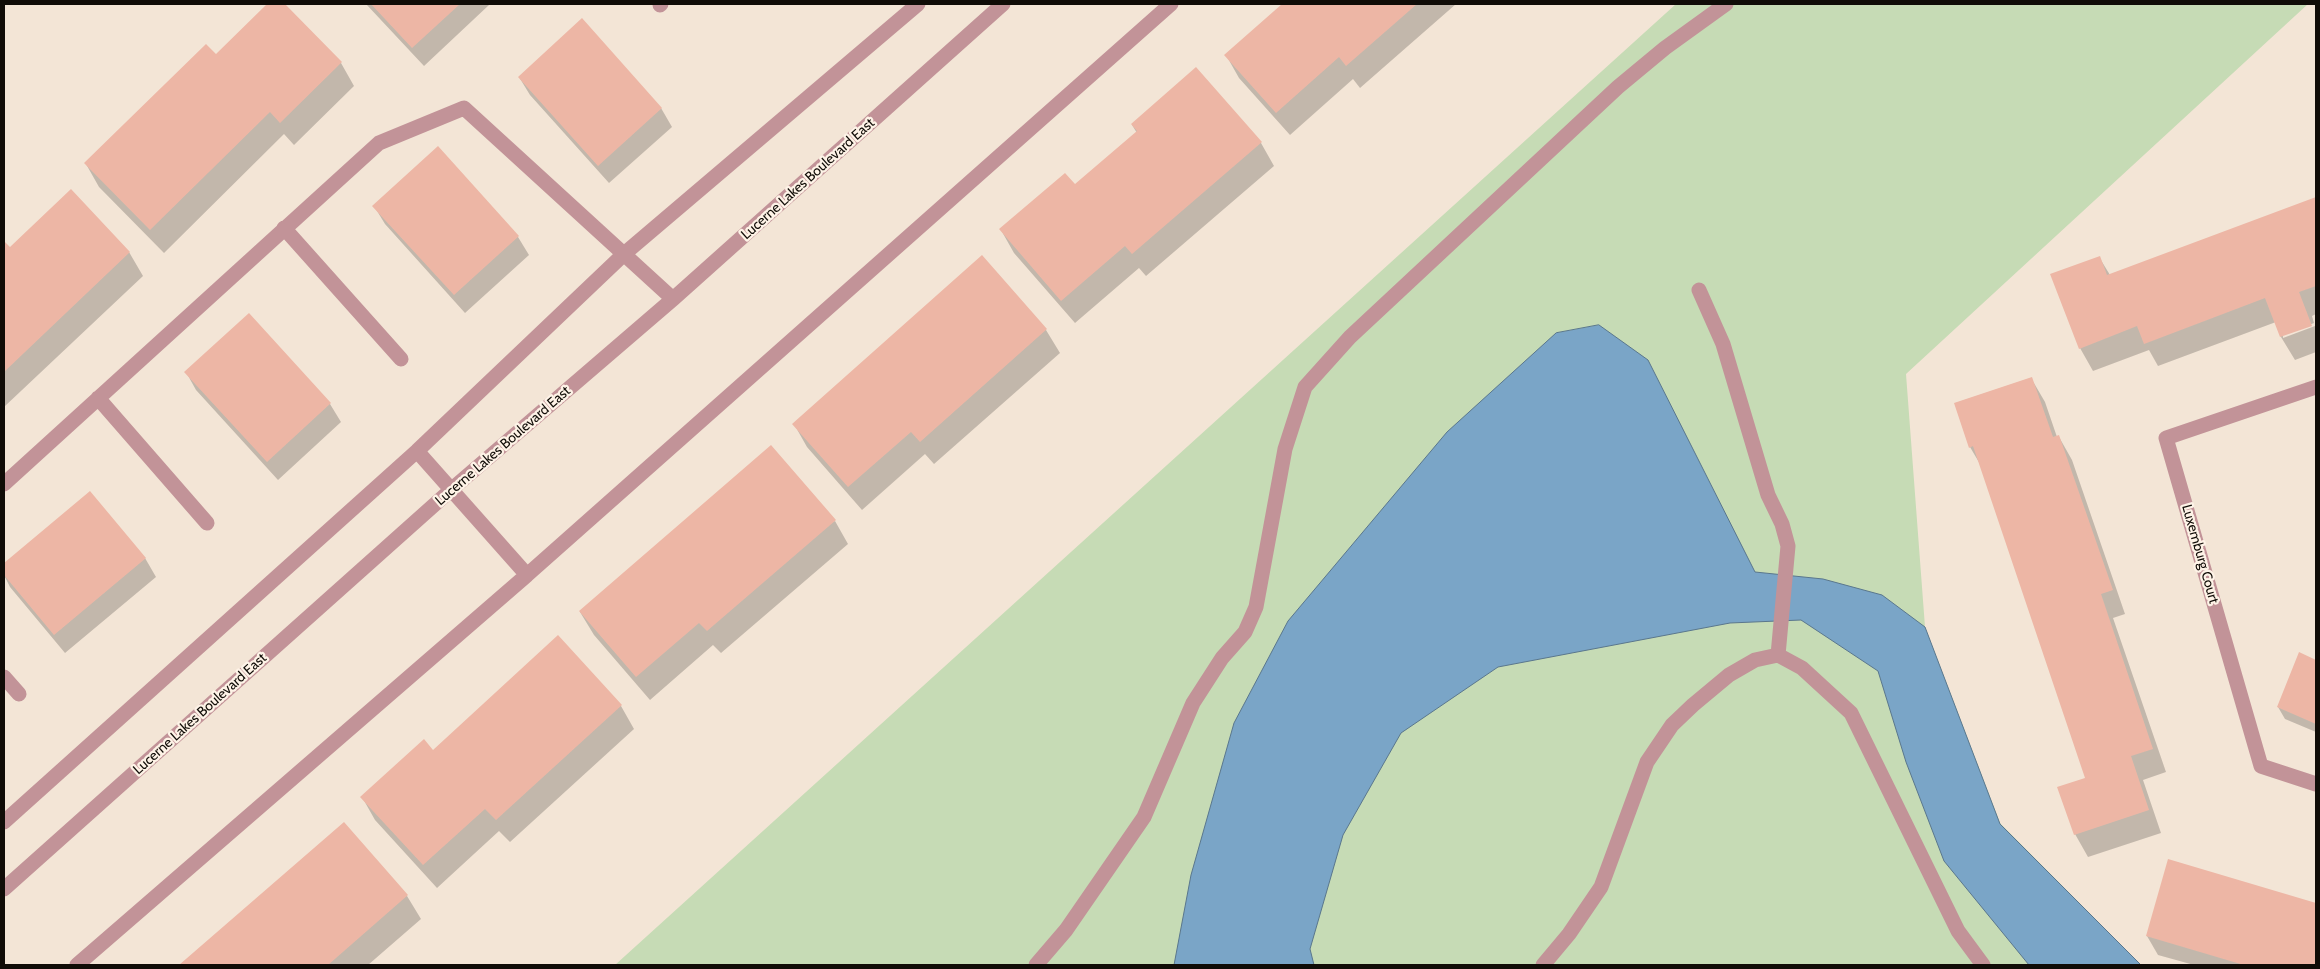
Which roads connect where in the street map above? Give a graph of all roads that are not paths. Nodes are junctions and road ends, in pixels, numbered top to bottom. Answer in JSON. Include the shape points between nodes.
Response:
{"nodes":[{"id":1,"x":918,"y":4,"type":"edge"},
{"id":2,"x":1003,"y":4,"type":"edge"},
{"id":3,"x":1171,"y":4,"type":"edge"},
{"id":4,"x":1726,"y":4,"type":"edge"},
{"id":5,"x":284,"y":228,"type":"junction"},
{"id":6,"x":624,"y":254,"type":"junction"},
{"id":7,"x":1700,"y":290,"type":"dead end"},
{"id":8,"x":673,"y":299,"type":"junction"},
{"id":9,"x":401,"y":359,"type":"dead end"},
{"id":10,"x":2316,"y":387,"type":"edge"},
{"id":11,"x":98,"y":398,"type":"junction"},
{"id":12,"x":417,"y":450,"type":"junction"},
{"id":13,"x":4,"y":484,"type":"edge"},
{"id":14,"x":452,"y":489,"type":"junction"},
{"id":15,"x":207,"y":523,"type":"dead end"},
{"id":16,"x":527,"y":575,"type":"junction"},
{"id":17,"x":1778,"y":655,"type":"junction"},
{"id":18,"x":4,"y":677,"type":"edge"},
{"id":19,"x":19,"y":694,"type":"dead end"},
{"id":20,"x":2316,"y":784,"type":"edge"},
{"id":21,"x":4,"y":822,"type":"edge"},
{"id":22,"x":4,"y":889,"type":"edge"},
{"id":23,"x":77,"y":965,"type":"edge"},
{"id":24,"x":1036,"y":965,"type":"edge"},
{"id":25,"x":1543,"y":965,"type":"edge"},
{"id":26,"x":1983,"y":965,"type":"edge"}],
"edges":[{"from":1,"to":6,"type":"street"},
{"from":2,"to":8,"type":"street","name":"Lucerne Lakes Boulevard East"},
{"from":3,"to":16,"type":"street"},
{"from":4,"to":24,"type":"street","via":[[1618,87],[1350,337],[1305,387],[1284,448],[1256,607],[1245,632],[1222,658],[1194,703],[1144,817],[1066,930]]},
{"from":5,"to":6,"type":"street","via":[[379,143],[464,108]]},
{"from":5,"to":9,"type":"street"},
{"from":5,"to":11,"type":"street"},
{"from":6,"to":8,"type":"street"},
{"from":6,"to":12,"type":"street"},
{"from":7,"to":17,"type":"street","via":[[1723,344],[1768,495],[1788,546]]},
{"from":8,"to":14,"type":"street","name":"Lucerne Lakes Boulevard East"},
{"from":10,"to":20,"type":"street","name":"Luxemburg Court","via":[[2166,438],[2261,766]]},
{"from":11,"to":13,"type":"street"},
{"from":11,"to":15,"type":"street"},
{"from":12,"to":14,"type":"street"},
{"from":12,"to":21,"type":"street"},
{"from":14,"to":16,"type":"street"},
{"from":14,"to":22,"type":"street","name":"Lucerne Lakes Boulevard East"},
{"from":16,"to":23,"type":"street"},
{"from":17,"to":25,"type":"street","via":[[1755,660],[1729,676],[1672,725],[1648,762],[1601,887]]},
{"from":17,"to":26,"type":"street","via":[[1802,668],[1850,714],[1958,931]]},
{"from":18,"to":19,"type":"street"}]}
